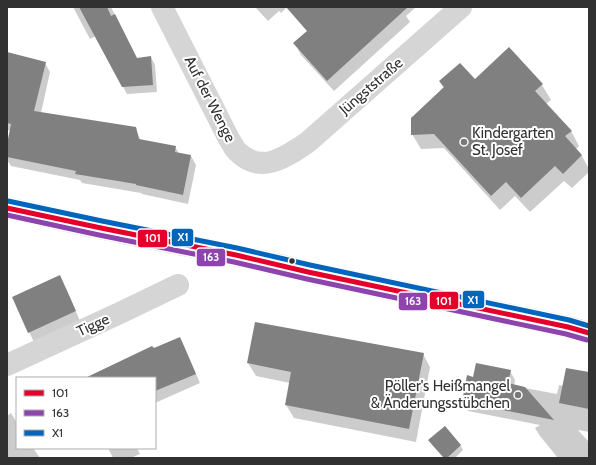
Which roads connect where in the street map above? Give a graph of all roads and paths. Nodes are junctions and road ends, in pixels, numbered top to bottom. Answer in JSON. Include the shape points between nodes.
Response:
{"nodes":[{"id":1,"x":162,"y":7,"type":"edge"},
{"id":2,"x":461,"y":7,"type":"edge"},
{"id":3,"x":278,"y":160,"type":"joint"},
{"id":4,"x":7,"y":208,"type":"edge"},
{"id":5,"x":178,"y":285,"type":"dead end"},
{"id":6,"x":578,"y":328,"type":"edge"},
{"id":7,"x":589,"y":333,"type":"edge"},
{"id":8,"x":7,"y":365,"type":"edge"}],
"edges":[{"from":1,"to":3,"type":"street","name":"Auf der Wenge","via":[[237,152],[258,164]]},
{"from":2,"to":3,"type":"street","name":"Jüngststraße","via":[[308,142]]},
{"from":4,"to":6,"type":"main road"},
{"from":5,"to":8,"type":"street","name":"Tigge"},
{"from":6,"to":7,"type":"main road"}]}
